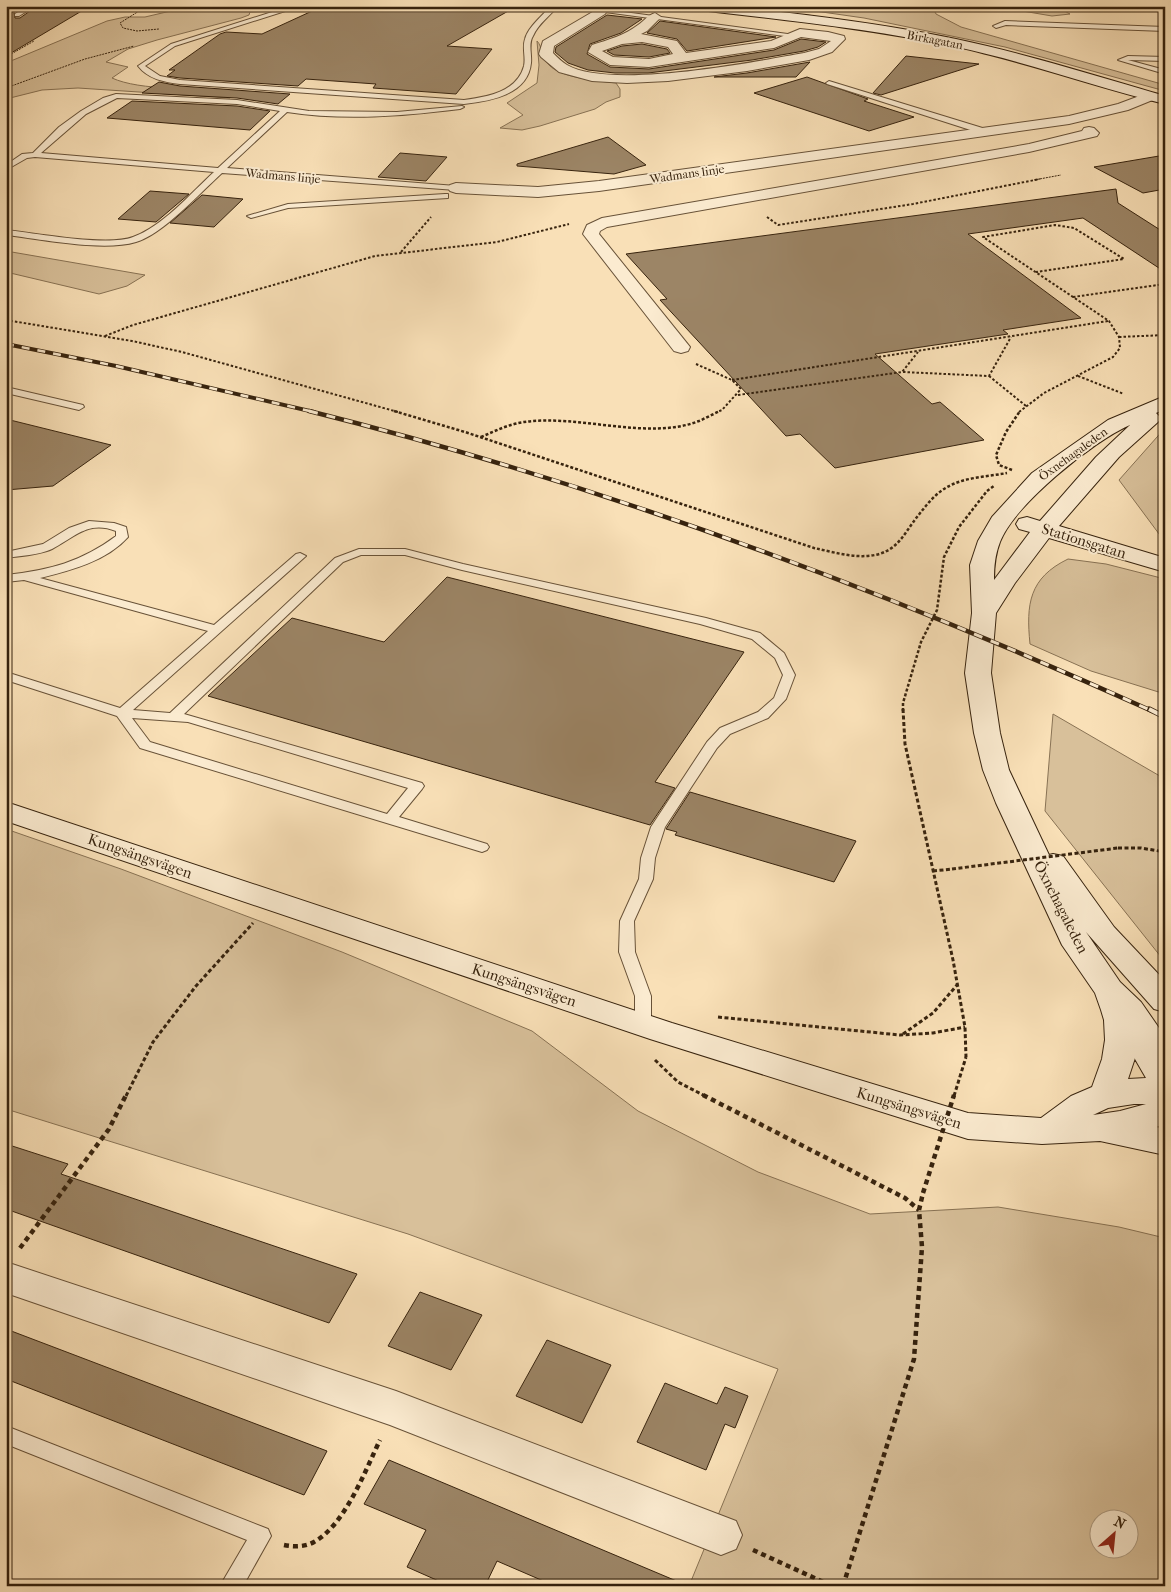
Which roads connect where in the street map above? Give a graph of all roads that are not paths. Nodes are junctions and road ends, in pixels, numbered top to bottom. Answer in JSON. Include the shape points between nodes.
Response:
{"nodes":[{"id":1,"x":32,"y":6,"type":"edge"},
{"id":2,"x":298,"y":6,"type":"edge"},
{"id":3,"x":556,"y":6,"type":"edge"},
{"id":4,"x":563,"y":6,"type":"edge"},
{"id":5,"x":700,"y":6,"type":"edge"},
{"id":6,"x":601,"y":11,"type":"junction"},
{"id":7,"x":17,"y":15,"type":"dead end"},
{"id":8,"x":655,"y":17,"type":"junction"},
{"id":9,"x":996,"y":26,"type":"dead end"},
{"id":10,"x":1165,"y":29,"type":"edge"},
{"id":11,"x":792,"y":35,"type":"junction"},
{"id":12,"x":620,"y":40,"type":"junction"},
{"id":13,"x":1165,"y":59,"type":"edge"},
{"id":14,"x":672,"y":60,"type":"junction"},
{"id":15,"x":1165,"y":72,"type":"edge"},
{"id":16,"x":829,"y":83,"type":"dead end"},
{"id":17,"x":1150,"y":96,"type":"junction"},
{"id":18,"x":492,"y":98,"type":"junction"},
{"id":19,"x":1165,"y":100,"type":"edge"},
{"id":20,"x":285,"y":110,"type":"junction"},
{"id":21,"x":1069,"y":120,"type":"junction"},
{"id":22,"x":986,"y":132,"type":"junction"},
{"id":23,"x":35,"y":155,"type":"junction"},
{"id":24,"x":6,"y":168,"type":"edge"},
{"id":25,"x":218,"y":170,"type":"junction"},
{"id":26,"x":449,"y":195,"type":"junction"},
{"id":27,"x":251,"y":216,"type":"dead end"},
{"id":28,"x":6,"y":232,"type":"edge"},
{"id":29,"x":681,"y":347,"type":"road end"},
{"id":30,"x":6,"y":390,"type":"edge"},
{"id":31,"x":1165,"y":402,"type":"edge"},
{"id":32,"x":79,"y":408,"type":"dead end"},
{"id":33,"x":1165,"y":408,"type":"edge"},
{"id":34,"x":1003,"y":517,"type":"junction"},
{"id":35,"x":1044,"y":528,"type":"junction"},
{"id":36,"x":6,"y":555,"type":"edge"},
{"id":37,"x":300,"y":556,"type":"dead end"},
{"id":38,"x":1165,"y":565,"type":"edge"},
{"id":39,"x":25,"y":577,"type":"junction"},
{"id":40,"x":6,"y":580,"type":"edge"},
{"id":41,"x":984,"y":614,"type":"junction"},
{"id":42,"x":217,"y":630,"type":"junction"},
{"id":43,"x":6,"y":676,"type":"edge"},
{"id":44,"x":122,"y":713,"type":"junction"},
{"id":45,"x":173,"y":717,"type":"junction"},
{"id":46,"x":1010,"y":803,"type":"junction"},
{"id":47,"x":6,"y":811,"type":"edge"},
{"id":48,"x":390,"y":819,"type":"junction"},
{"id":49,"x":482,"y":847,"type":"dead end"},
{"id":50,"x":1109,"y":990,"type":"junction"},
{"id":51,"x":1165,"y":1002,"type":"edge"},
{"id":52,"x":642,"y":1025,"type":"junction"},
{"id":53,"x":1165,"y":1083,"type":"edge"},
{"id":54,"x":1165,"y":1093,"type":"edge"},
{"id":55,"x":1165,"y":1110,"type":"edge"},
{"id":56,"x":1101,"y":1112,"type":"junction"},
{"id":57,"x":1165,"y":1142,"type":"edge"},
{"id":58,"x":10,"y":1272,"type":"edge"},
{"id":59,"x":6,"y":1435,"type":"edge"},
{"id":60,"x":721,"y":1535,"type":"road end"},
{"id":61,"x":231,"y":1586,"type":"edge"}],
"edges":[{"from":1,"to":7,"type":"lane"},
{"from":2,"to":18,"type":"lane","via":[[174,45],[141,66],[146,72],[163,79],[194,83],[464,102]]},
{"from":3,"to":18,"type":"lane","via":[[528,37],[527,67],[520,81]]},
{"from":4,"to":6,"type":"lane"},
{"from":5,"to":17,"type":"street","name":"Birkagatan","via":[[954,43]]},
{"from":6,"to":8,"type":"lane"},
{"from":6,"to":11,"type":"street","via":[[548,44],[546,54],[550,60],[568,70],[596,76],[649,79],[804,57],[821,53],[839,39],[808,33]]},
{"from":8,"to":11,"type":"lane"},
{"from":8,"to":12,"type":"street","via":[[643,28]]},
{"from":9,"to":10,"type":"lane","via":[[1005,23]]},
{"from":11,"to":14,"type":"street","via":[[774,44]]},
{"from":12,"to":14,"type":"street","via":[[642,38],[672,44],[680,55]]},
{"from":12,"to":14,"type":"street","via":[[597,48],[596,52],[610,61],[649,63]]},
{"from":13,"to":15,"type":"lane","via":[[1121,60]]},
{"from":16,"to":22,"type":"lane"},
{"from":17,"to":19,"type":"street","name":"Birkagatan"},
{"from":17,"to":21,"type":"street","name":"Wadmans linje"},
{"from":18,"to":20,"type":"lane","via":[[449,109],[397,114]]},
{"from":20,"to":23,"type":"lane","name":"Wadmans linje","via":[[237,102],[116,96],[97,103]]},
{"from":20,"to":25,"type":"lane","name":"Wadmans linje"},
{"from":21,"to":22,"type":"street","name":"Wadmans linje"},
{"from":21,"to":29,"type":"street","via":[[1092,133],[1029,148],[602,222],[592,228],[591,234]]},
{"from":22,"to":26,"type":"street","name":"Wadmans linje","via":[[567,190]]},
{"from":23,"to":24,"type":"lane","name":"Wadmans linje","via":[[25,156]]},
{"from":23,"to":25,"type":"lane","name":"Wadmans linje"},
{"from":25,"to":26,"type":"lane","name":"Wadmans linje"},
{"from":25,"to":28,"type":"lane","name":"Wadmans linje","via":[[175,212],[134,240],[101,243]]},
{"from":26,"to":27,"type":"lane","via":[[288,206]]},
{"from":30,"to":32,"type":"lane"},
{"from":31,"to":34,"type":"street","name":"Öxnehagaleden","via":[[1115,424],[1078,448],[1040,478]]},
{"from":33,"to":35,"type":"street","name":"Öxnehagaleden","via":[[1134,431],[1098,466]]},
{"from":34,"to":35,"type":"street","name":"Stationsgatan"},
{"from":34,"to":41,"type":"street","name":"Öxnehagaleden","via":[[989,541],[982,565]]},
{"from":35,"to":38,"type":"street","name":"Stationsgatan"},
{"from":35,"to":41,"type":"street","name":"Öxnehagaleden","via":[[1003,582]]},
{"from":36,"to":39,"type":"lane","via":[[47,547],[89,524],[122,529],[122,537],[79,564]]},
{"from":37,"to":42,"type":"lane"},
{"from":39,"to":40,"type":"lane"},
{"from":39,"to":42,"type":"lane"},
{"from":41,"to":46,"type":"street","name":"Öxnehagaleden","via":[[978,673],[996,770]]},
{"from":42,"to":44,"type":"lane"},
{"from":43,"to":44,"type":"lane"},
{"from":44,"to":45,"type":"lane"},
{"from":44,"to":48,"type":"lane","via":[[145,745]]},
{"from":45,"to":48,"type":"lane","via":[[189,718],[417,786]]},
{"from":45,"to":52,"type":"lane","via":[[322,574],[339,560],[359,552],[405,552],[756,636],[780,656],[789,675],[780,699],[763,715],[725,731],[702,759],[658,827],[648,858],[646,879],[627,921],[627,952],[642,996]]},
{"from":46,"to":50,"type":"street","name":"Öxnehagaleden","via":[[1077,945]]},
{"from":46,"to":51,"type":"street","name":"Öxnehagaleden","via":[[1103,934]]},
{"from":47,"to":52,"type":"street","name":"Kungsängsvägen"},
{"from":48,"to":49,"type":"lane"},
{"from":50,"to":53,"type":"street","name":"Öxnehagaleden","via":[[1143,1028],[1151,1059]]},
{"from":50,"to":56,"type":"street","via":[[1120,1020],[1121,1050]]},
{"from":52,"to":56,"type":"street","name":"Kungsängsvägen","via":[[968,1126],[1048,1131]]},
{"from":54,"to":56,"type":"street","name":"Kungsängsvägen","via":[[1133,1092]]},
{"from":55,"to":56,"type":"street","name":"Kungsängsvägen","via":[[1137,1120]]},
{"from":56,"to":57,"type":"street","name":"Kungsängsvägen"},
{"from":58,"to":60,"type":"street","via":[[396,1409]]},
{"from":59,"to":61,"type":"lane","via":[[261,1536]]}]}
